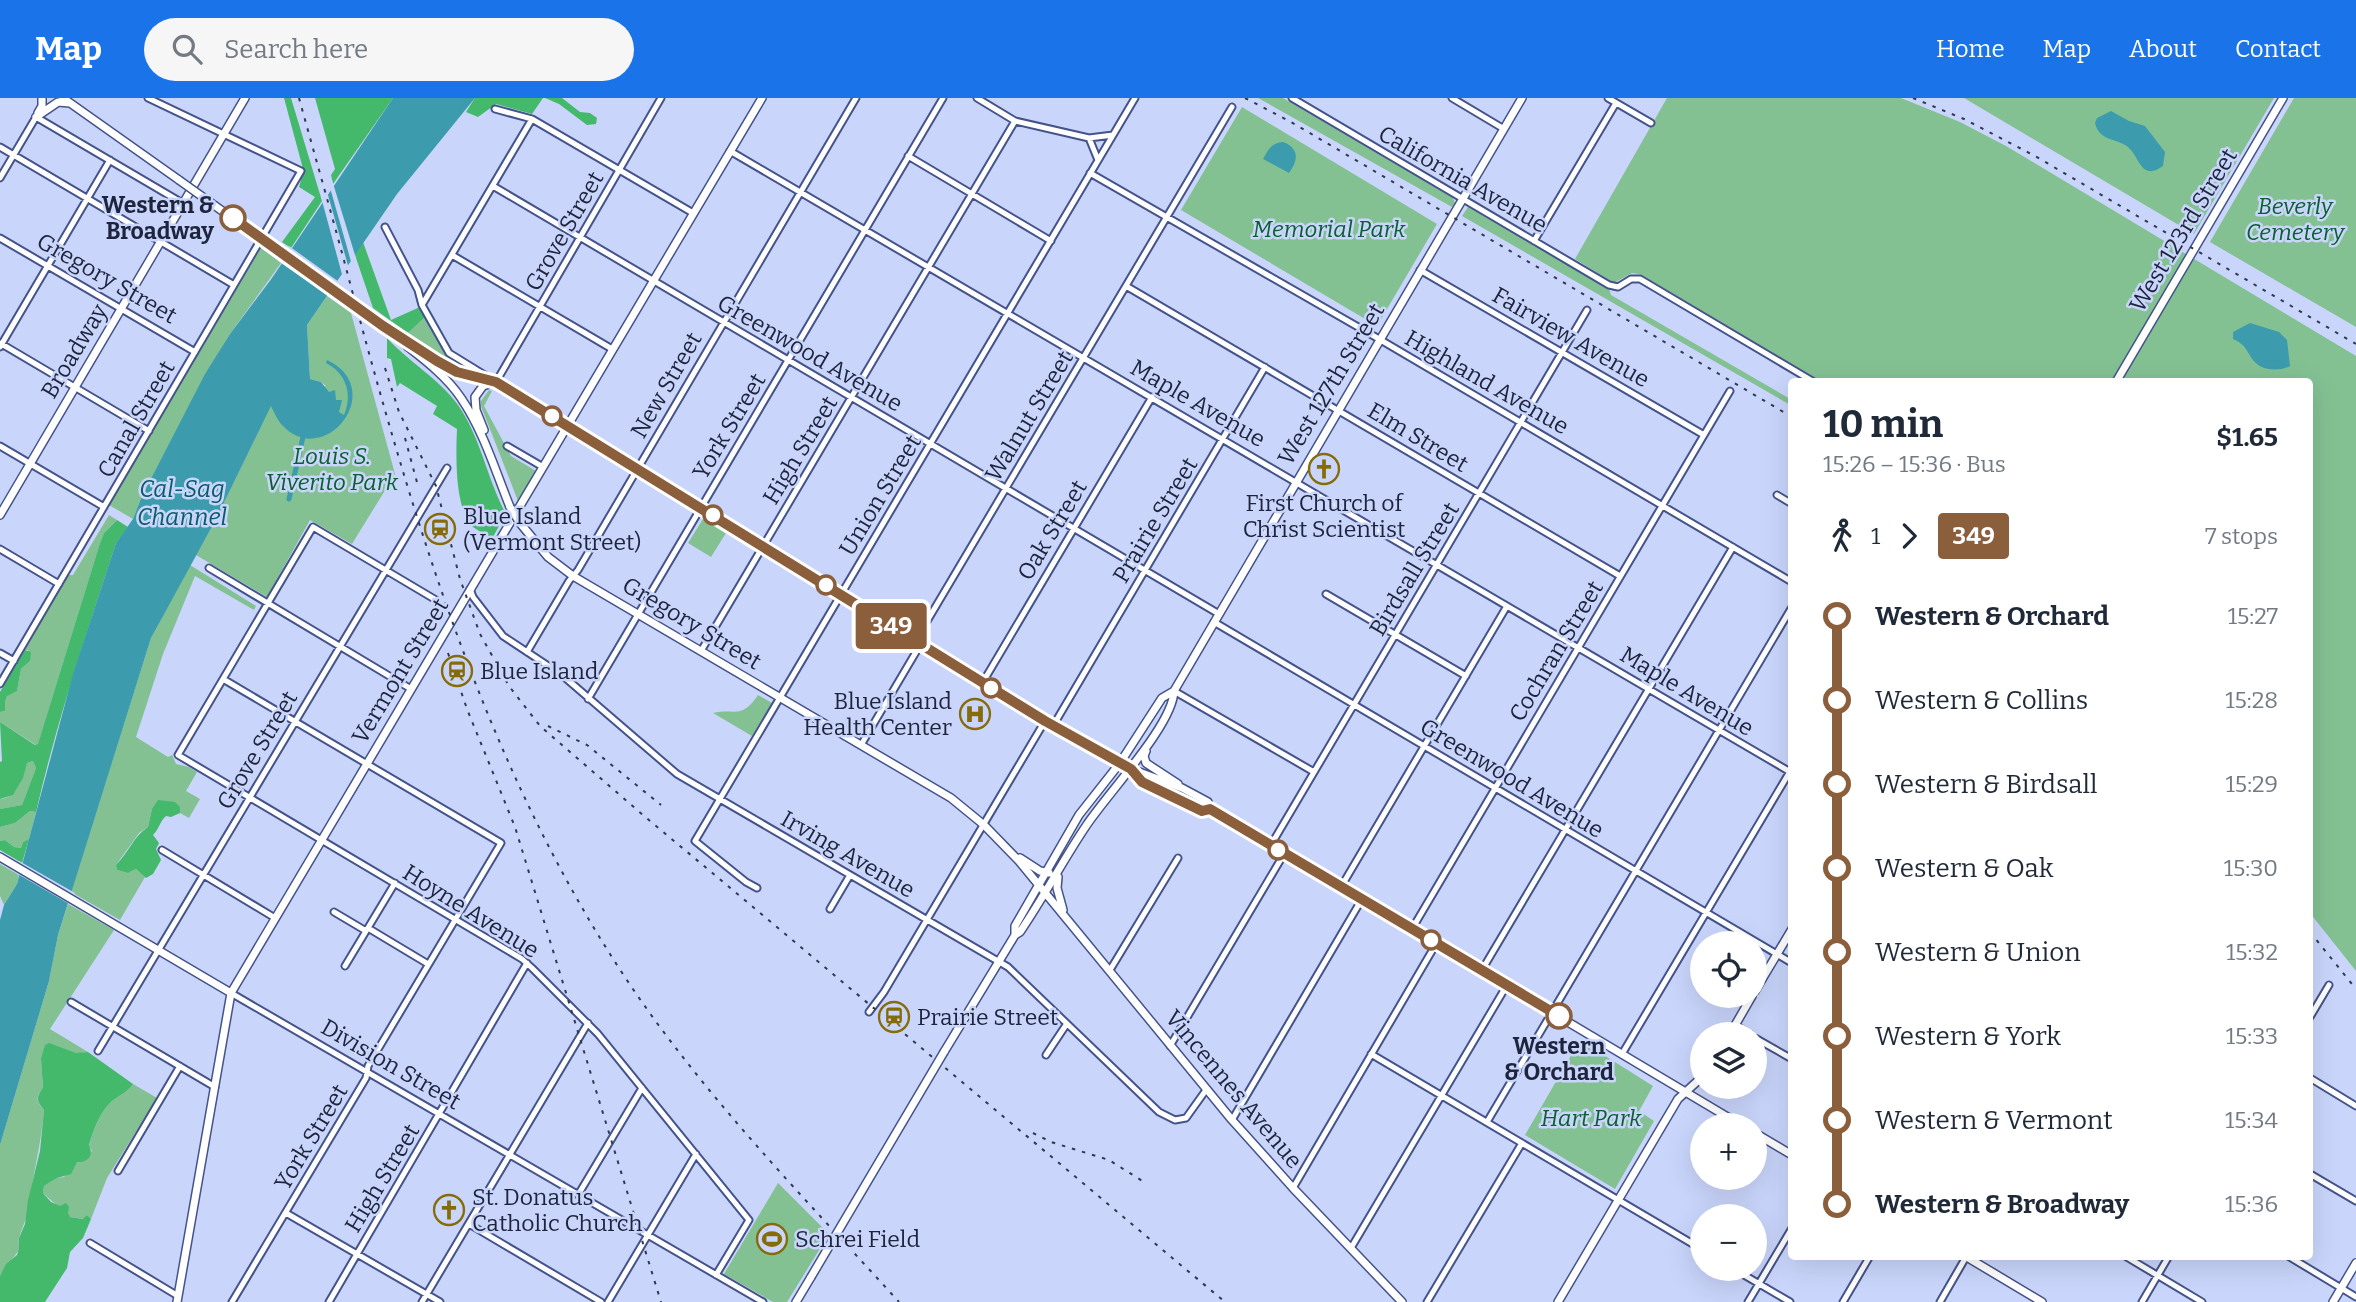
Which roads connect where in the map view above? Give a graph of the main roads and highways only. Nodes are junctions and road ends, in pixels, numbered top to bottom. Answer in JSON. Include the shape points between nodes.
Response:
{"nodes":[{"id":1,"x":43,"y":98,"type":"edge"},
{"id":2,"x":245,"y":98,"type":"edge"},
{"id":3,"x":762,"y":98,"type":"edge"},
{"id":4,"x":1522,"y":98,"type":"edge"},
{"id":5,"x":2283,"y":98,"type":"edge"},
{"id":6,"x":67,"y":100,"type":"edge"},
{"id":7,"x":402,"y":340,"type":"junction"},
{"id":8,"x":2118,"y":378,"type":"edge"},
{"id":9,"x":496,"y":382,"type":"junction"},
{"id":10,"x":567,"y":425,"type":"junction"},
{"id":11,"x":494,"y":464,"type":"junction"},
{"id":12,"x":0,"y":515,"type":"edge"},
{"id":13,"x":1174,"y":691,"type":"junction"},
{"id":14,"x":1148,"y":743,"type":"junction"},
{"id":15,"x":1120,"y":763,"type":"junction"},
{"id":16,"x":1131,"y":769,"type":"junction"},
{"id":17,"x":1182,"y":788,"type":"junction"},
{"id":18,"x":1210,"y":809,"type":"junction"},
{"id":19,"x":1010,"y":852,"type":"junction"},
{"id":20,"x":0,"y":857,"type":"edge"},
{"id":21,"x":1046,"y":873,"type":"junction"},
{"id":22,"x":1058,"y":873,"type":"junction"},
{"id":23,"x":1039,"y":885,"type":"junction"},
{"id":24,"x":1046,"y":893,"type":"junction"},
{"id":25,"x":1066,"y":918,"type":"junction"},
{"id":26,"x":1015,"y":934,"type":"junction"},
{"id":27,"x":1788,"y":936,"type":"edge"},
{"id":28,"x":1767,"y":971,"type":"edge"},
{"id":29,"x":231,"y":993,"type":"junction"},
{"id":30,"x":1690,"y":1088,"type":"edge"},
{"id":31,"x":1686,"y":1092,"type":"junction"},
{"id":32,"x":1721,"y":1113,"type":"edge"},
{"id":33,"x":1767,"y":1140,"type":"edge"},
{"id":34,"x":1788,"y":1153,"type":"edge"},
{"id":35,"x":1978,"y":1260,"type":"edge"},
{"id":36,"x":2356,"y":1263,"type":"edge"},
{"id":37,"x":177,"y":1299,"type":"edge"},
{"id":38,"x":2039,"y":1301,"type":"edge"},
{"id":39,"x":796,"y":1302,"type":"edge"},
{"id":40,"x":1402,"y":1302,"type":"edge"},
{"id":41,"x":1558,"y":1302,"type":"edge"},
{"id":42,"x":2333,"y":1302,"type":"edge"}],
"edges":[{"from":1,"to":6,"type":"main road","via":[[36,117]]},
{"from":2,"to":12,"type":"main road","name":"Broadway"},
{"from":3,"to":10,"type":"main road","name":"Vermont Street"},
{"from":4,"to":13,"type":"main road","name":"West 127th Street"},
{"from":5,"to":8,"type":"main road","name":"West 123rd Street"},
{"from":6,"to":7,"type":"main road","name":"Gregory Street","bridge":true},
{"from":7,"to":9,"type":"main road","via":[[457,372]]},
{"from":7,"to":11,"type":"main road","name":"Gregory Street","via":[[456,391]]},
{"from":9,"to":10,"type":"main road"},
{"from":9,"to":11,"type":"main road","via":[[483,386],[474,402]]},
{"from":10,"to":15,"type":"main road"},
{"from":10,"to":29,"type":"main road","name":"Vermont Street"},
{"from":11,"to":19,"type":"main road","name":"Gregory Street","bridge":true,"via":[[520,523],[548,557],[573,576],[951,798]]},
{"from":13,"to":14,"type":"main road","name":"West 127th Street","via":[[1174,703]]},
{"from":13,"to":15,"type":"main road","name":"West 127th Street","via":[[1162,698]]},
{"from":14,"to":16,"type":"main road","name":"West 127th Street"},
{"from":14,"to":17,"type":"main road","via":[[1146,763]]},
{"from":15,"to":16,"type":"main road"},
{"from":15,"to":21,"type":"main road","name":"West 127th Street","via":[[1079,815]]},
{"from":16,"to":17,"type":"main road"},
{"from":16,"to":18,"type":"main road","via":[[1142,782],[1202,811]]},
{"from":16,"to":22,"type":"main road","name":"West 127th Street","via":[[1088,823]]},
{"from":17,"to":18,"type":"main road","via":[[1208,802]]},
{"from":18,"to":31,"type":"main road"},
{"from":19,"to":21,"type":"main road"},
{"from":19,"to":23,"type":"main road","name":"Gregory Street"},
{"from":20,"to":29,"type":"main road","name":"Division Street"},
{"from":21,"to":22,"type":"main road"},
{"from":21,"to":23,"type":"main road","name":"West 127th Street"},
{"from":22,"to":24,"type":"main road","name":"West 127th Street"},
{"from":22,"to":25,"type":"main road","via":[[1057,889]]},
{"from":23,"to":24,"type":"main road","name":"Gregory Street"},
{"from":23,"to":26,"type":"main road","name":"West 127th Street","via":[[1015,926]]},
{"from":24,"to":25,"type":"main road","name":"Vincennes Avenue"},
{"from":24,"to":26,"type":"main road","name":"West 127th Street"},
{"from":25,"to":40,"type":"main road","name":"Vincennes Avenue","via":[[1232,1120]]},
{"from":26,"to":39,"type":"main road","name":"West 127th Street","bridge":true},
{"from":27,"to":28,"type":"main road"},
{"from":29,"to":37,"type":"main road","name":"Vermont Street"},
{"from":30,"to":31,"type":"main road"},
{"from":31,"to":32,"type":"main road"},
{"from":31,"to":41,"type":"main road"},
{"from":33,"to":34,"type":"main road"},
{"from":35,"to":38,"type":"main road"},
{"from":36,"to":42,"type":"main road"}]}
